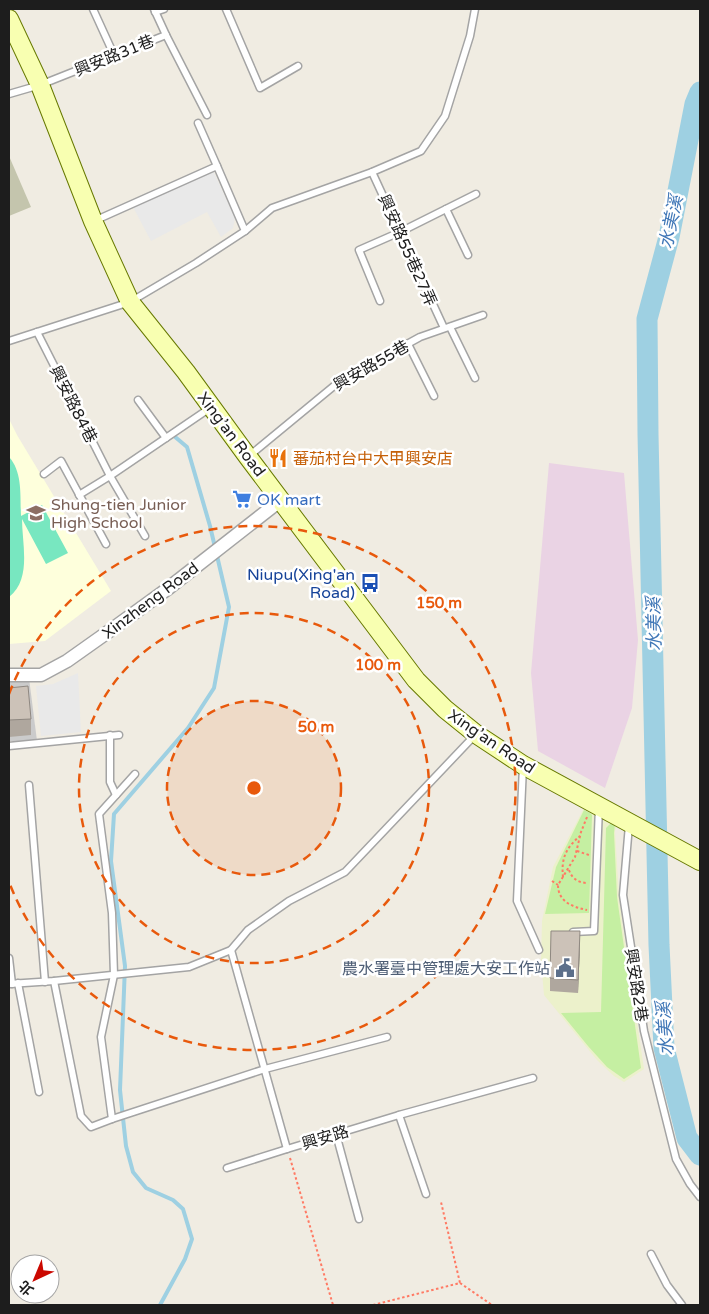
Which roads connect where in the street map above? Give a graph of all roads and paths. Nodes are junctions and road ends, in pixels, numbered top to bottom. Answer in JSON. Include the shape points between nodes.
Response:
{"nodes":[{"id":1,"x":93,"y":9,"type":"edge"},
{"id":2,"x":164,"y":9,"type":"edge"},
{"id":3,"x":226,"y":9,"type":"edge"},
{"id":4,"x":475,"y":9,"type":"edge"},
{"id":5,"x":155,"y":11,"type":"edge"},
{"id":6,"x":9,"y":19,"type":"edge"},
{"id":7,"x":166,"y":35,"type":"junction"},
{"id":8,"x":114,"y":55,"type":"junction"},
{"id":9,"x":298,"y":66,"type":"dead end"},
{"id":10,"x":40,"y":85,"type":"junction"},
{"id":11,"x":9,"y":94,"type":"edge"},
{"id":12,"x":207,"y":114,"type":"dead end"},
{"id":13,"x":198,"y":123,"type":"dead end"},
{"id":14,"x":217,"y":166,"type":"junction"},
{"id":15,"x":372,"y":172,"type":"junction"},
{"id":16,"x":476,"y":194,"type":"dead end"},
{"id":17,"x":446,"y":209,"type":"junction"},
{"id":18,"x":92,"y":221,"type":"junction"},
{"id":19,"x":245,"y":231,"type":"junction"},
{"id":20,"x":400,"y":232,"type":"junction"},
{"id":21,"x":468,"y":255,"type":"dead end"},
{"id":22,"x":380,"y":301,"type":"dead end"},
{"id":23,"x":130,"y":302,"type":"junction"},
{"id":24,"x":484,"y":315,"type":"dead end"},
{"id":25,"x":447,"y":328,"type":"junction"},
{"id":26,"x":37,"y":332,"type":"junction"},
{"id":27,"x":9,"y":341,"type":"edge"},
{"id":28,"x":408,"y":344,"type":"junction"},
{"id":29,"x":475,"y":378,"type":"dead end"},
{"id":30,"x":434,"y":396,"type":"dead end"},
{"id":31,"x":138,"y":400,"type":"dead end"},
{"id":32,"x":211,"y":407,"type":"junction"},
{"id":33,"x":166,"y":438,"type":"junction"},
{"id":34,"x":248,"y":457,"type":"junction"},
{"id":35,"x":44,"y":474,"type":"dead end"},
{"id":36,"x":110,"y":476,"type":"junction"},
{"id":37,"x":78,"y":495,"type":"junction"},
{"id":38,"x":281,"y":500,"type":"junction"},
{"id":39,"x":145,"y":536,"type":"dead end"},
{"id":40,"x":106,"y":544,"type":"dead end"},
{"id":41,"x":9,"y":675,"type":"edge"},
{"id":42,"x":476,"y":734,"type":"junction"},
{"id":43,"x":110,"y":735,"type":"junction"},
{"id":44,"x":119,"y":735,"type":"dead end"},
{"id":45,"x":9,"y":746,"type":"edge"},
{"id":46,"x":523,"y":765,"type":"junction"},
{"id":47,"x":135,"y":774,"type":"dead end"},
{"id":48,"x":29,"y":785,"type":"dead end"},
{"id":49,"x":116,"y":795,"type":"junction"},
{"id":50,"x":594,"y":809,"type":"junction"},
{"id":51,"x":629,"y":822,"type":"junction"},
{"id":52,"x":580,"y":836,"type":"junction"},
{"id":53,"x":577,"y":851,"type":"junction"},
{"id":54,"x":597,"y":857,"type":"junction"},
{"id":55,"x":700,"y":861,"type":"edge"},
{"id":56,"x":569,"y":868,"type":"junction"},
{"id":57,"x":563,"y":877,"type":"junction"},
{"id":58,"x":552,"y":881,"type":"dead end"},
{"id":59,"x":596,"y":883,"type":"junction"},
{"id":60,"x":558,"y":885,"type":"junction"},
{"id":61,"x":594,"y":911,"type":"junction"},
{"id":62,"x":565,"y":932,"type":"edge"},
{"id":63,"x":231,"y":950,"type":"junction"},
{"id":64,"x":539,"y":950,"type":"dead end"},
{"id":65,"x":9,"y":958,"type":"edge"},
{"id":66,"x":114,"y":975,"type":"junction"},
{"id":67,"x":54,"y":981,"type":"junction"},
{"id":68,"x":45,"y":982,"type":"junction"},
{"id":69,"x":13,"y":984,"type":"edge"},
{"id":70,"x":387,"y":1037,"type":"dead end"},
{"id":71,"x":264,"y":1069,"type":"junction"},
{"id":72,"x":533,"y":1078,"type":"dead end"},
{"id":73,"x":39,"y":1092,"type":"dead end"},
{"id":74,"x":399,"y":1115,"type":"junction"},
{"id":75,"x":112,"y":1119,"type":"junction"},
{"id":76,"x":336,"y":1134,"type":"junction"},
{"id":77,"x":287,"y":1149,"type":"junction"},
{"id":78,"x":227,"y":1168,"type":"dead end"},
{"id":79,"x":426,"y":1194,"type":"dead end"},
{"id":80,"x":700,"y":1197,"type":"edge"},
{"id":81,"x":441,"y":1202,"type":"dead end"},
{"id":82,"x":359,"y":1219,"type":"dead end"},
{"id":83,"x":651,"y":1254,"type":"dead end"},
{"id":84,"x":460,"y":1283,"type":"junction"},
{"id":85,"x":334,"y":1305,"type":"edge"},
{"id":86,"x":373,"y":1305,"type":"edge"},
{"id":87,"x":492,"y":1305,"type":"edge"},
{"id":88,"x":682,"y":1305,"type":"edge"}],
"edges":[{"from":1,"to":8,"type":"lane"},
{"from":2,"to":5,"type":"lane","name":"興安路31巷"},
{"from":3,"to":9,"type":"lane","via":[[260,88]]},
{"from":4,"to":15,"type":"lane","via":[[445,116],[421,151]]},
{"from":5,"to":7,"type":"lane","name":"興安路31巷"},
{"from":6,"to":10,"type":"street","name":"Xing’an Road"},
{"from":7,"to":8,"type":"lane","name":"興安路31巷"},
{"from":7,"to":12,"type":"lane"},
{"from":8,"to":10,"type":"lane","name":"興安路31巷"},
{"from":10,"to":11,"type":"lane","name":"興安路31巷"},
{"from":10,"to":18,"type":"street","name":"Xing’an Road"},
{"from":13,"to":14,"type":"lane"},
{"from":14,"to":18,"type":"lane"},
{"from":14,"to":19,"type":"lane"},
{"from":15,"to":19,"type":"lane","via":[[272,208]]},
{"from":15,"to":20,"type":"lane","name":"興安路55巷27弄"},
{"from":16,"to":17,"type":"lane"},
{"from":17,"to":20,"type":"lane"},
{"from":17,"to":21,"type":"lane"},
{"from":18,"to":23,"type":"street","name":"Xing’an Road"},
{"from":19,"to":23,"type":"lane"},
{"from":20,"to":22,"type":"lane","via":[[359,250]]},
{"from":20,"to":25,"type":"lane","name":"興安路55巷27弄"},
{"from":23,"to":26,"type":"lane"},
{"from":23,"to":32,"type":"street","name":"Xing’an Road"},
{"from":24,"to":25,"type":"lane","name":"興安路55巷"},
{"from":25,"to":28,"type":"lane","name":"興安路55巷"},
{"from":25,"to":29,"type":"lane","name":"興安路55巷27弄"},
{"from":26,"to":27,"type":"lane"},
{"from":26,"to":36,"type":"lane","name":"興安路84巷"},
{"from":28,"to":30,"type":"lane"},
{"from":28,"to":34,"type":"lane","name":"興安路55巷","via":[[340,381]]},
{"from":31,"to":33,"type":"lane"},
{"from":32,"to":33,"type":"lane"},
{"from":32,"to":34,"type":"street","name":"Xing’an Road"},
{"from":33,"to":36,"type":"lane"},
{"from":34,"to":38,"type":"street","name":"Xing’an Road"},
{"from":35,"to":37,"type":"lane","via":[[61,461]]},
{"from":36,"to":37,"type":"lane"},
{"from":36,"to":39,"type":"lane","name":"興安路84巷"},
{"from":37,"to":40,"type":"lane"},
{"from":38,"to":41,"type":"street","name":"Xinzheng Road","via":[[166,590],[67,661],[41,675]]},
{"from":38,"to":42,"type":"street","name":"Xing’an Road","via":[[416,680]]},
{"from":42,"to":46,"type":"street","name":"Xing’an Road"},
{"from":42,"to":63,"type":"lane","via":[[346,872],[289,901],[248,930]]},
{"from":43,"to":44,"type":"lane"},
{"from":43,"to":45,"type":"lane"},
{"from":43,"to":49,"type":"lane","via":[[110,782]]},
{"from":46,"to":50,"type":"street","name":"Xing’an Road"},
{"from":46,"to":64,"type":"lane","via":[[517,901]]},
{"from":47,"to":49,"type":"lane"},
{"from":48,"to":68,"type":"lane"},
{"from":49,"to":66,"type":"lane","via":[[99,814],[112,913]]},
{"from":50,"to":51,"type":"street","name":"Xing’an Road"},
{"from":50,"to":52,"type":"path"},
{"from":50,"to":54,"type":"lane"},
{"from":51,"to":55,"type":"street","name":"Xing’an Road"},
{"from":51,"to":80,"type":"lane","name":"興安路2巷","via":[[623,895],[644,1031],[676,1159]]},
{"from":52,"to":53,"type":"path"},
{"from":52,"to":57,"type":"path","via":[[564,854]]},
{"from":53,"to":54,"type":"path"},
{"from":53,"to":56,"type":"path"},
{"from":54,"to":59,"type":"lane"},
{"from":56,"to":57,"type":"path"},
{"from":56,"to":59,"type":"path","via":[[577,880]]},
{"from":57,"to":60,"type":"path"},
{"from":58,"to":60,"type":"path"},
{"from":59,"to":61,"type":"lane"},
{"from":60,"to":61,"type":"path","via":[[560,896],[569,904]]},
{"from":61,"to":62,"type":"lane","via":[[594,931]]},
{"from":63,"to":66,"type":"lane","via":[[189,968]]},
{"from":63,"to":71,"type":"lane","name":"興安路"},
{"from":65,"to":69,"type":"lane"},
{"from":66,"to":67,"type":"lane"},
{"from":66,"to":75,"type":"lane","via":[[102,1037]]},
{"from":67,"to":68,"type":"lane"},
{"from":67,"to":75,"type":"lane","via":[[81,1116],[91,1127]]},
{"from":68,"to":69,"type":"lane"},
{"from":69,"to":73,"type":"lane"},
{"from":70,"to":71,"type":"lane"},
{"from":71,"to":75,"type":"lane"},
{"from":71,"to":77,"type":"lane","name":"興安路"},
{"from":72,"to":74,"type":"lane","name":"興安路"},
{"from":74,"to":76,"type":"lane","name":"興安路"},
{"from":74,"to":79,"type":"lane"},
{"from":76,"to":77,"type":"lane","name":"興安路"},
{"from":76,"to":82,"type":"lane"},
{"from":77,"to":78,"type":"lane"},
{"from":77,"to":85,"type":"path"},
{"from":81,"to":84,"type":"path"},
{"from":83,"to":88,"type":"lane"},
{"from":84,"to":86,"type":"path"},
{"from":84,"to":87,"type":"path"}]}
